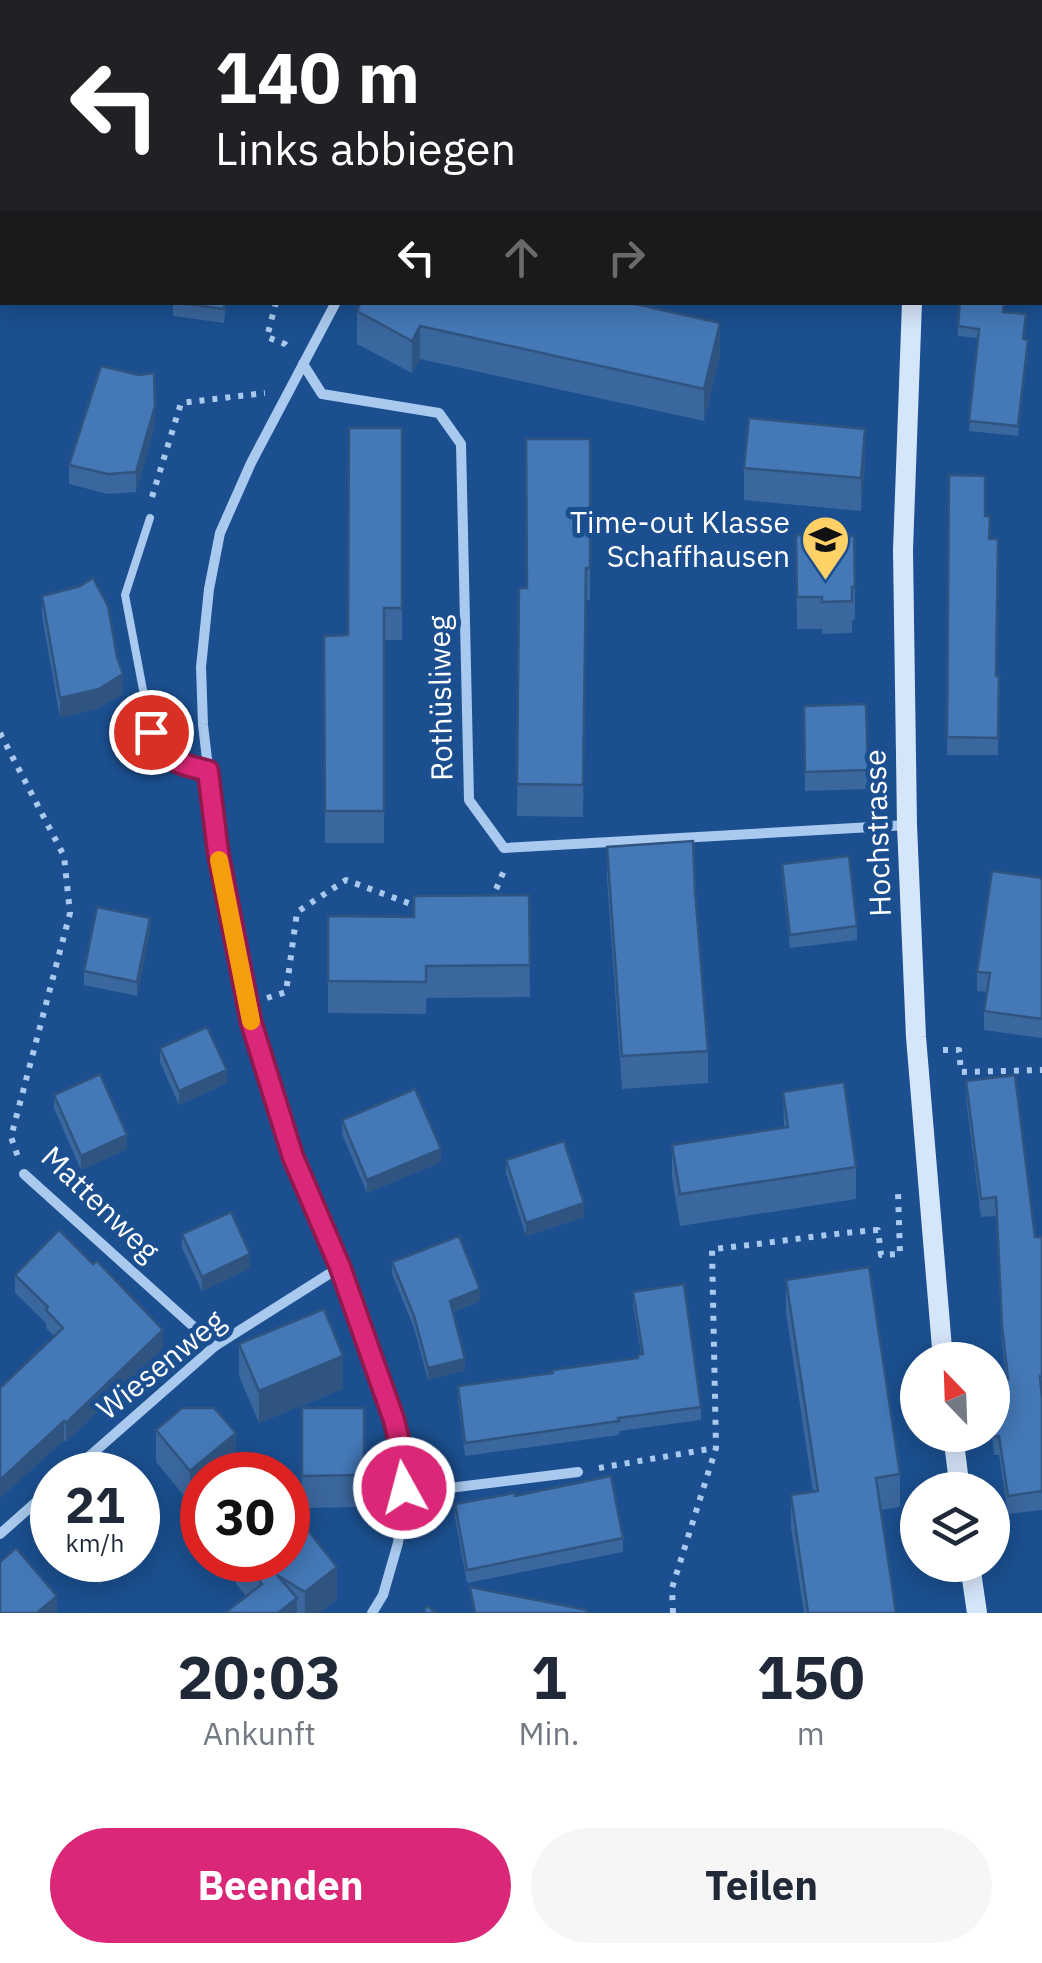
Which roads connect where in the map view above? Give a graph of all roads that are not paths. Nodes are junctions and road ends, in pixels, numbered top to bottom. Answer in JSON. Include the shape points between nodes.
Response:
{"nodes":[{"id":1,"x":334,"y":305,"type":"edge"},
{"id":2,"x":912,"y":305,"type":"edge"},
{"id":3,"x":303,"y":364,"type":"junction"},
{"id":4,"x":150,"y":518,"type":"road end"},
{"id":5,"x":208,"y":771,"type":"junction"},
{"id":6,"x":906,"y":825,"type":"junction"},
{"id":7,"x":24,"y":1174,"type":"road end"},
{"id":8,"x":340,"y":1267,"type":"junction"},
{"id":9,"x":942,"y":1342,"type":"edge"},
{"id":10,"x":215,"y":1346,"type":"junction"},
{"id":11,"x":94,"y":1452,"type":"edge"},
{"id":12,"x":578,"y":1472,"type":"road end"},
{"id":13,"x":404,"y":1488,"type":"junction"},
{"id":14,"x":30,"y":1507,"type":"edge"},
{"id":15,"x":0,"y":1534,"type":"edge"},
{"id":16,"x":972,"y":1582,"type":"edge"},
{"id":17,"x":372,"y":1613,"type":"edge"},
{"id":18,"x":977,"y":1613,"type":"edge"}],
"edges":[{"from":1,"to":3,"type":"street"},
{"from":2,"to":6,"type":"street","name":"Hochstrasse","via":[[902,550]]},
{"from":3,"to":5,"type":"street","via":[[220,533],[200,667]]},
{"from":3,"to":6,"type":"street","name":"Rothüsliweg","via":[[322,394],[439,412],[461,444],[469,800],[504,848]]},
{"from":4,"to":5,"type":"lane","via":[[126,594],[151,732],[168,759]]},
{"from":5,"to":8,"type":"street","via":[[247,1004],[293,1157]]},
{"from":6,"to":9,"type":"street","name":"Hochstrasse"},
{"from":7,"to":10,"type":"street","name":"Mattenweg"},
{"from":8,"to":10,"type":"street","name":"Wiesenweg"},
{"from":8,"to":13,"type":"street","via":[[394,1420]]},
{"from":10,"to":11,"type":"street","name":"Wiesenweg"},
{"from":12,"to":13,"type":"street"},
{"from":13,"to":17,"type":"street","via":[[398,1543]]},
{"from":14,"to":15,"type":"street"},
{"from":16,"to":18,"type":"street"}]}
